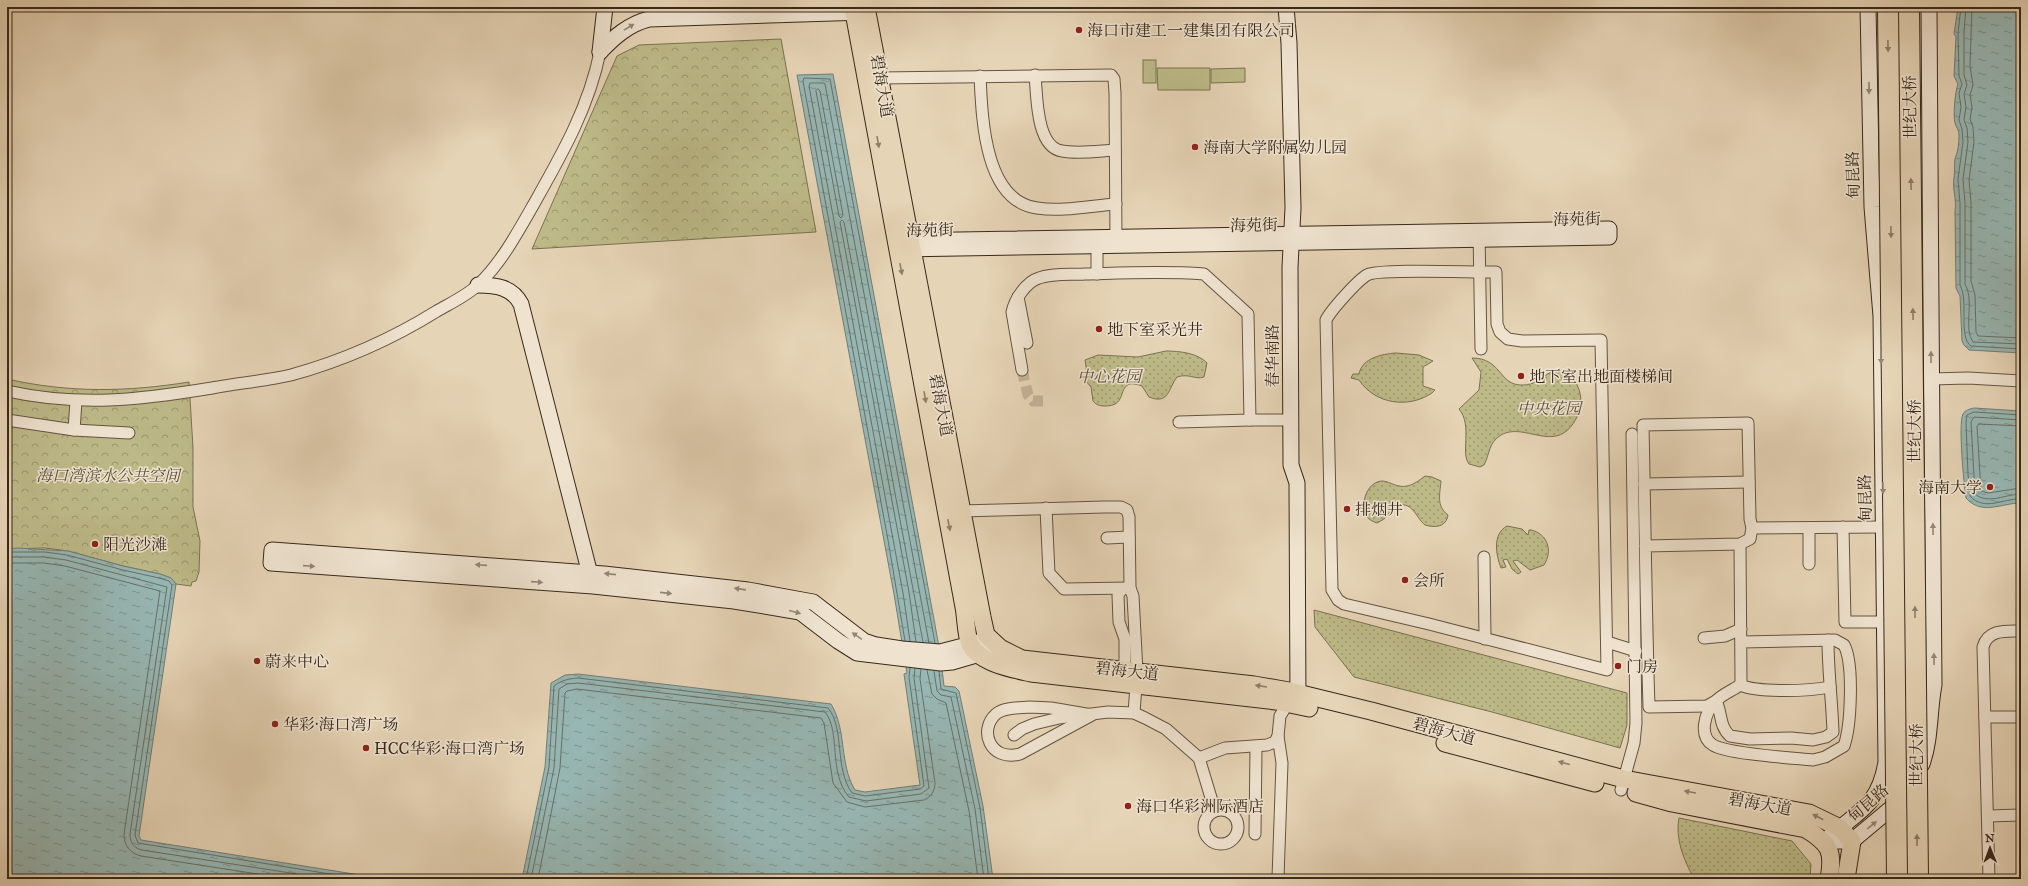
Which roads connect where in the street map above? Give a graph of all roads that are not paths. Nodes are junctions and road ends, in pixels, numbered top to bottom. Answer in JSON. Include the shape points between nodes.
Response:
{"nodes":[{"id":1,"x":605,"y":7,"type":"edge"},
{"id":2,"x":1276,"y":7,"type":"edge"},
{"id":3,"x":1286,"y":7,"type":"edge"},
{"id":4,"x":1868,"y":7,"type":"edge"},
{"id":5,"x":1888,"y":7,"type":"edge"},
{"id":6,"x":1909,"y":7,"type":"edge"},
{"id":7,"x":1929,"y":7,"type":"edge"},
{"id":8,"x":860,"y":9,"type":"edge"},
{"id":9,"x":600,"y":52,"type":"junction"},
{"id":10,"x":1035,"y":75,"type":"junction"},
{"id":11,"x":980,"y":76,"type":"junction"},
{"id":12,"x":880,"y":78,"type":"junction"},
{"id":13,"x":1115,"y":150,"type":"junction"},
{"id":14,"x":1116,"y":204,"type":"junction"},
{"id":15,"x":1479,"y":235,"type":"junction"},
{"id":16,"x":1287,"y":238,"type":"junction"},
{"id":17,"x":1116,"y":241,"type":"junction"},
{"id":18,"x":1097,"y":242,"type":"junction"},
{"id":19,"x":904,"y":245,"type":"junction"},
{"id":20,"x":1480,"y":272,"type":"junction"},
{"id":21,"x":1097,"y":274,"type":"junction"},
{"id":22,"x":478,"y":285,"type":"junction"},
{"id":23,"x":1018,"y":297,"type":"junction"},
{"id":24,"x":1027,"y":343,"type":"dead end"},
{"id":25,"x":1481,"y":349,"type":"dead end"},
{"id":26,"x":1022,"y":370,"type":"tunnel mouth"},
{"id":27,"x":2021,"y":381,"type":"edge"},
{"id":28,"x":1931,"y":386,"type":"junction"},
{"id":29,"x":7,"y":391,"type":"edge"},
{"id":30,"x":1881,"y":393,"type":"junction"},
{"id":31,"x":76,"y":401,"type":"junction"},
{"id":32,"x":7,"y":420,"type":"edge"},
{"id":33,"x":1250,"y":420,"type":"junction"},
{"id":34,"x":1287,"y":420,"type":"junction"},
{"id":35,"x":1178,"y":422,"type":"dead end"},
{"id":36,"x":74,"y":430,"type":"junction"},
{"id":37,"x":129,"y":433,"type":"dead end"},
{"id":38,"x":1632,"y":434,"type":"dead end"},
{"id":39,"x":1749,"y":482,"type":"junction"},
{"id":40,"x":1644,"y":484,"type":"junction"},
{"id":41,"x":1046,"y":508,"type":"junction"},
{"id":42,"x":960,"y":511,"type":"junction"},
{"id":43,"x":1883,"y":527,"type":"junction"},
{"id":44,"x":1752,"y":528,"type":"junction"},
{"id":45,"x":1808,"y":528,"type":"junction"},
{"id":46,"x":1843,"y":528,"type":"junction"},
{"id":47,"x":1106,"y":538,"type":"dead end"},
{"id":48,"x":1129,"y":538,"type":"junction"},
{"id":49,"x":1740,"y":544,"type":"junction"},
{"id":50,"x":1645,"y":546,"type":"junction"},
{"id":51,"x":1484,"y":557,"type":"dead end"},
{"id":52,"x":1809,"y":564,"type":"dead end"},
{"id":53,"x":588,"y":579,"type":"junction"},
{"id":54,"x":1130,"y":588,"type":"junction"},
{"id":55,"x":1884,"y":622,"type":"junction"},
{"id":56,"x":1121,"y":629,"type":"junction"},
{"id":57,"x":1134,"y":629,"type":"junction"},
{"id":58,"x":1741,"y":629,"type":"junction"},
{"id":59,"x":2021,"y":631,"type":"edge"},
{"id":60,"x":1485,"y":638,"type":"junction"},
{"id":61,"x":1704,"y":638,"type":"dead end"},
{"id":62,"x":1828,"y":640,"type":"junction"},
{"id":63,"x":1607,"y":642,"type":"junction"},
{"id":64,"x":1741,"y":642,"type":"junction"},
{"id":65,"x":995,"y":644,"type":"junction"},
{"id":66,"x":975,"y":649,"type":"junction"},
{"id":67,"x":1636,"y":651,"type":"junction"},
{"id":68,"x":1131,"y":678,"type":"junction"},
{"id":69,"x":1740,"y":685,"type":"junction"},
{"id":70,"x":1934,"y":685,"type":"junction"},
{"id":71,"x":1885,"y":686,"type":"junction"},
{"id":72,"x":1830,"y":688,"type":"junction"},
{"id":73,"x":1293,"y":698,"type":"junction"},
{"id":74,"x":1716,"y":701,"type":"junction"},
{"id":75,"x":1134,"y":714,"type":"junction"},
{"id":76,"x":1092,"y":715,"type":"junction"},
{"id":77,"x":1985,"y":717,"type":"junction"},
{"id":78,"x":2021,"y":717,"type":"edge"},
{"id":79,"x":1014,"y":736,"type":"dead end"},
{"id":80,"x":1278,"y":736,"type":"junction"},
{"id":81,"x":1256,"y":746,"type":"junction"},
{"id":82,"x":1199,"y":758,"type":"junction"},
{"id":83,"x":1623,"y":784,"type":"junction"},
{"id":84,"x":1215,"y":811,"type":"dead end"},
{"id":85,"x":2021,"y":815,"type":"edge"},
{"id":86,"x":1988,"y":816,"type":"junction"},
{"id":87,"x":1840,"y":828,"type":"junction"},
{"id":88,"x":1255,"y":834,"type":"dead end"},
{"id":89,"x":1824,"y":841,"type":"junction"},
{"id":90,"x":1852,"y":841,"type":"junction"},
{"id":91,"x":1278,"y":878,"type":"edge"},
{"id":92,"x":1829,"y":879,"type":"edge"},
{"id":93,"x":1846,"y":879,"type":"edge"},
{"id":94,"x":1897,"y":879,"type":"edge"},
{"id":95,"x":1918,"y":879,"type":"edge"},
{"id":96,"x":1989,"y":879,"type":"edge"}],
"edges":[{"from":1,"to":9,"type":"street"},
{"from":2,"to":16,"type":"street","name":"春华南路"},
{"from":3,"to":16,"type":"street","name":"春华南路","via":[[1293,208]]},
{"from":4,"to":30,"type":"street","name":"甸昆路","one_way":true,"via":[[1872,207],[1881,316]]},
{"from":5,"to":94,"type":"highway","name":"世纪大桥","one_way":true,"bridge":true},
{"from":95,"to":6,"type":"highway","name":"世纪大桥","one_way":true,"bridge":true},
{"from":28,"to":7,"type":"street","name":"甸昆路","one_way":true},
{"from":9,"to":8,"type":"street","one_way":true,"via":[[625,29],[649,18]]},
{"from":8,"to":12,"type":"main road","name":"碧海大道"},
{"from":8,"to":19,"type":"main road","name":"碧海大道","one_way":true},
{"from":9,"to":22,"type":"street","via":[[589,95],[552,172],[510,243]]},
{"from":10,"to":11,"type":"street"},
{"from":10,"to":13,"type":"street","via":[[1042,134],[1049,145],[1060,151]]},
{"from":10,"to":13,"type":"street","via":[[1106,74],[1113,77]]},
{"from":11,"to":12,"type":"street"},
{"from":11,"to":14,"type":"street","via":[[986,133],[997,178],[1004,189],[1023,204],[1036,208]]},
{"from":12,"to":19,"type":"main road","name":"碧海大道"},
{"from":13,"to":14,"type":"street"},
{"from":14,"to":17,"type":"street"},
{"from":15,"to":15,"type":"street","name":"海苑街","via":[[1609,229],[1609,237]]},
{"from":15,"to":16,"type":"street","name":"海苑街"},
{"from":15,"to":20,"type":"street"},
{"from":16,"to":17,"type":"street","name":"海苑街"},
{"from":16,"to":34,"type":"street","name":"春华南路"},
{"from":17,"to":18,"type":"street","name":"海苑街"},
{"from":18,"to":19,"type":"street","name":"海苑街"},
{"from":18,"to":21,"type":"street"},
{"from":19,"to":42,"type":"main road","name":"碧海大道"},
{"from":19,"to":66,"type":"main road","name":"碧海大道","one_way":true},
{"from":20,"to":25,"type":"street"},
{"from":20,"to":60,"type":"street","via":[[1368,275],[1330,312],[1326,320],[1326,339],[1330,578],[1334,595],[1344,604]]},
{"from":20,"to":63,"type":"street","via":[[1496,272],[1497,324],[1500,332],[1508,339],[1601,340]]},
{"from":21,"to":23,"type":"street","via":[[1051,275],[1038,278]]},
{"from":21,"to":33,"type":"street","via":[[1204,274],[1248,314]]},
{"from":22,"to":31,"type":"street","via":[[396,335],[328,363],[289,375],[158,396]]},
{"from":22,"to":53,"type":"street","via":[[508,290],[521,304]]},
{"from":23,"to":24,"type":"street"},
{"from":23,"to":26,"type":"street","via":[[1012,312]]},
{"from":27,"to":28,"type":"street","via":[[1968,378]]},
{"from":28,"to":30,"type":"street","via":[[1899,386]]},
{"from":70,"to":28,"type":"street","name":"甸昆路","one_way":true},
{"from":29,"to":31,"type":"street"},
{"from":30,"to":43,"type":"street","name":"甸昆路","one_way":true},
{"from":31,"to":36,"type":"street"},
{"from":32,"to":36,"type":"street"},
{"from":33,"to":34,"type":"street"},
{"from":33,"to":35,"type":"street"},
{"from":34,"to":73,"type":"street","name":"春华南路","via":[[1291,466],[1297,483]]},
{"from":36,"to":37,"type":"street"},
{"from":38,"to":67,"type":"street"},
{"from":39,"to":40,"type":"street"},
{"from":39,"to":40,"type":"street","via":[[1748,423],[1643,425]]},
{"from":39,"to":44,"type":"street"},
{"from":40,"to":50,"type":"street"},
{"from":41,"to":42,"type":"street"},
{"from":41,"to":48,"type":"street","via":[[1124,508],[1128,513]]},
{"from":41,"to":54,"type":"street","via":[[1049,573],[1064,589]]},
{"from":42,"to":65,"type":"main road","name":"碧海大道","via":[[986,635]]},
{"from":43,"to":46,"type":"street"},
{"from":43,"to":55,"type":"street","name":"甸昆路"},
{"from":44,"to":45,"type":"street"},
{"from":44,"to":49,"type":"street","via":[[1750,539]]},
{"from":45,"to":46,"type":"street"},
{"from":45,"to":52,"type":"street"},
{"from":46,"to":55,"type":"street","via":[[1845,622]]},
{"from":47,"to":48,"type":"street"},
{"from":48,"to":54,"type":"street"},
{"from":49,"to":50,"type":"street"},
{"from":49,"to":58,"type":"street"},
{"from":50,"to":74,"type":"street","via":[[1649,707],[1707,706]]},
{"from":51,"to":60,"type":"street"},
{"from":53,"to":53,"type":"street","one_way":true,"via":[[272,550],[270,563]]},
{"from":53,"to":66,"type":"street","via":[[800,612],[838,642],[857,653],[892,652],[941,663],[950,657]]},
{"from":54,"to":56,"type":"street","via":[[1122,589],[1118,595]]},
{"from":54,"to":57,"type":"street","via":[[1133,596]]},
{"from":55,"to":71,"type":"street","name":"甸昆路"},
{"from":56,"to":57,"type":"street"},
{"from":56,"to":68,"type":"street"},
{"from":57,"to":68,"type":"street"},
{"from":58,"to":61,"type":"street","via":[[1725,636]]},
{"from":58,"to":64,"type":"street"},
{"from":59,"to":77,"type":"street","via":[[1998,631],[1984,641]]},
{"from":60,"to":63,"type":"street","via":[[1607,670]]},
{"from":62,"to":64,"type":"street"},
{"from":62,"to":72,"type":"street"},
{"from":62,"to":74,"type":"street","via":[[1844,645],[1848,655],[1849,714],[1846,742],[1825,757],[1813,760],[1714,746],[1708,741],[1704,728],[1708,712]]},
{"from":63,"to":67,"type":"street"},
{"from":64,"to":69,"type":"street"},
{"from":65,"to":66,"type":"street"},
{"from":65,"to":68,"type":"main road","name":"碧海大道","via":[[1022,659]]},
{"from":66,"to":68,"type":"main road","name":"碧海大道","via":[[1000,666],[1031,673]]},
{"from":67,"to":83,"type":"street","via":[[1634,743]]},
{"from":68,"to":73,"type":"main road","name":"碧海大道","via":[[1254,685]]},
{"from":68,"to":75,"type":"street"},
{"from":69,"to":72,"type":"street","via":[[1752,689]]},
{"from":69,"to":74,"type":"street"},
{"from":70,"to":71,"type":"street","via":[[1925,692],[1909,696]]},
{"from":90,"to":70,"type":"street","name":"甸昆路","one_way":true,"via":[[1900,800],[1922,766],[1926,753]]},
{"from":71,"to":87,"type":"street","name":"甸昆路","via":[[1886,762],[1883,777],[1874,798],[1856,818]]},
{"from":72,"to":74,"type":"street","via":[[1833,732],[1826,737],[1813,740],[1750,739],[1730,736],[1722,728]]},
{"from":73,"to":80,"type":"street","via":[[1280,716]]},
{"from":73,"to":83,"type":"main road","name":"碧海大道","via":[[1371,711]]},
{"from":75,"to":76,"type":"street","via":[[1108,712]]},
{"from":75,"to":82,"type":"street","via":[[1166,729]]},
{"from":76,"to":76,"type":"street","via":[[1012,756],[996,752],[989,741],[992,720],[1002,710],[1040,707]]},
{"from":76,"to":79,"type":"street","via":[[1048,720],[1022,729]]},
{"from":77,"to":78,"type":"street"},
{"from":77,"to":86,"type":"street"},
{"from":80,"to":81,"type":"street","via":[[1275,742]]},
{"from":80,"to":91,"type":"street","via":[[1282,763]]},
{"from":81,"to":82,"type":"street","via":[[1225,748]]},
{"from":81,"to":88,"type":"street"},
{"from":82,"to":84,"type":"street"},
{"from":87,"to":83,"type":"main road","name":"碧海大道","one_way":true,"via":[[1809,813]]},
{"from":83,"to":89,"type":"main road","name":"碧海大道","via":[[1672,803],[1806,828]]},
{"from":85,"to":86,"type":"street"},
{"from":86,"to":96,"type":"street"},
{"from":87,"to":89,"type":"street","name":"甸昆路"},
{"from":87,"to":90,"type":"main road","name":"碧海大道"},
{"from":89,"to":90,"type":"street","name":"甸昆路"},
{"from":89,"to":92,"type":"main road","via":[[1832,860]]},
{"from":90,"to":93,"type":"main road"}]}
